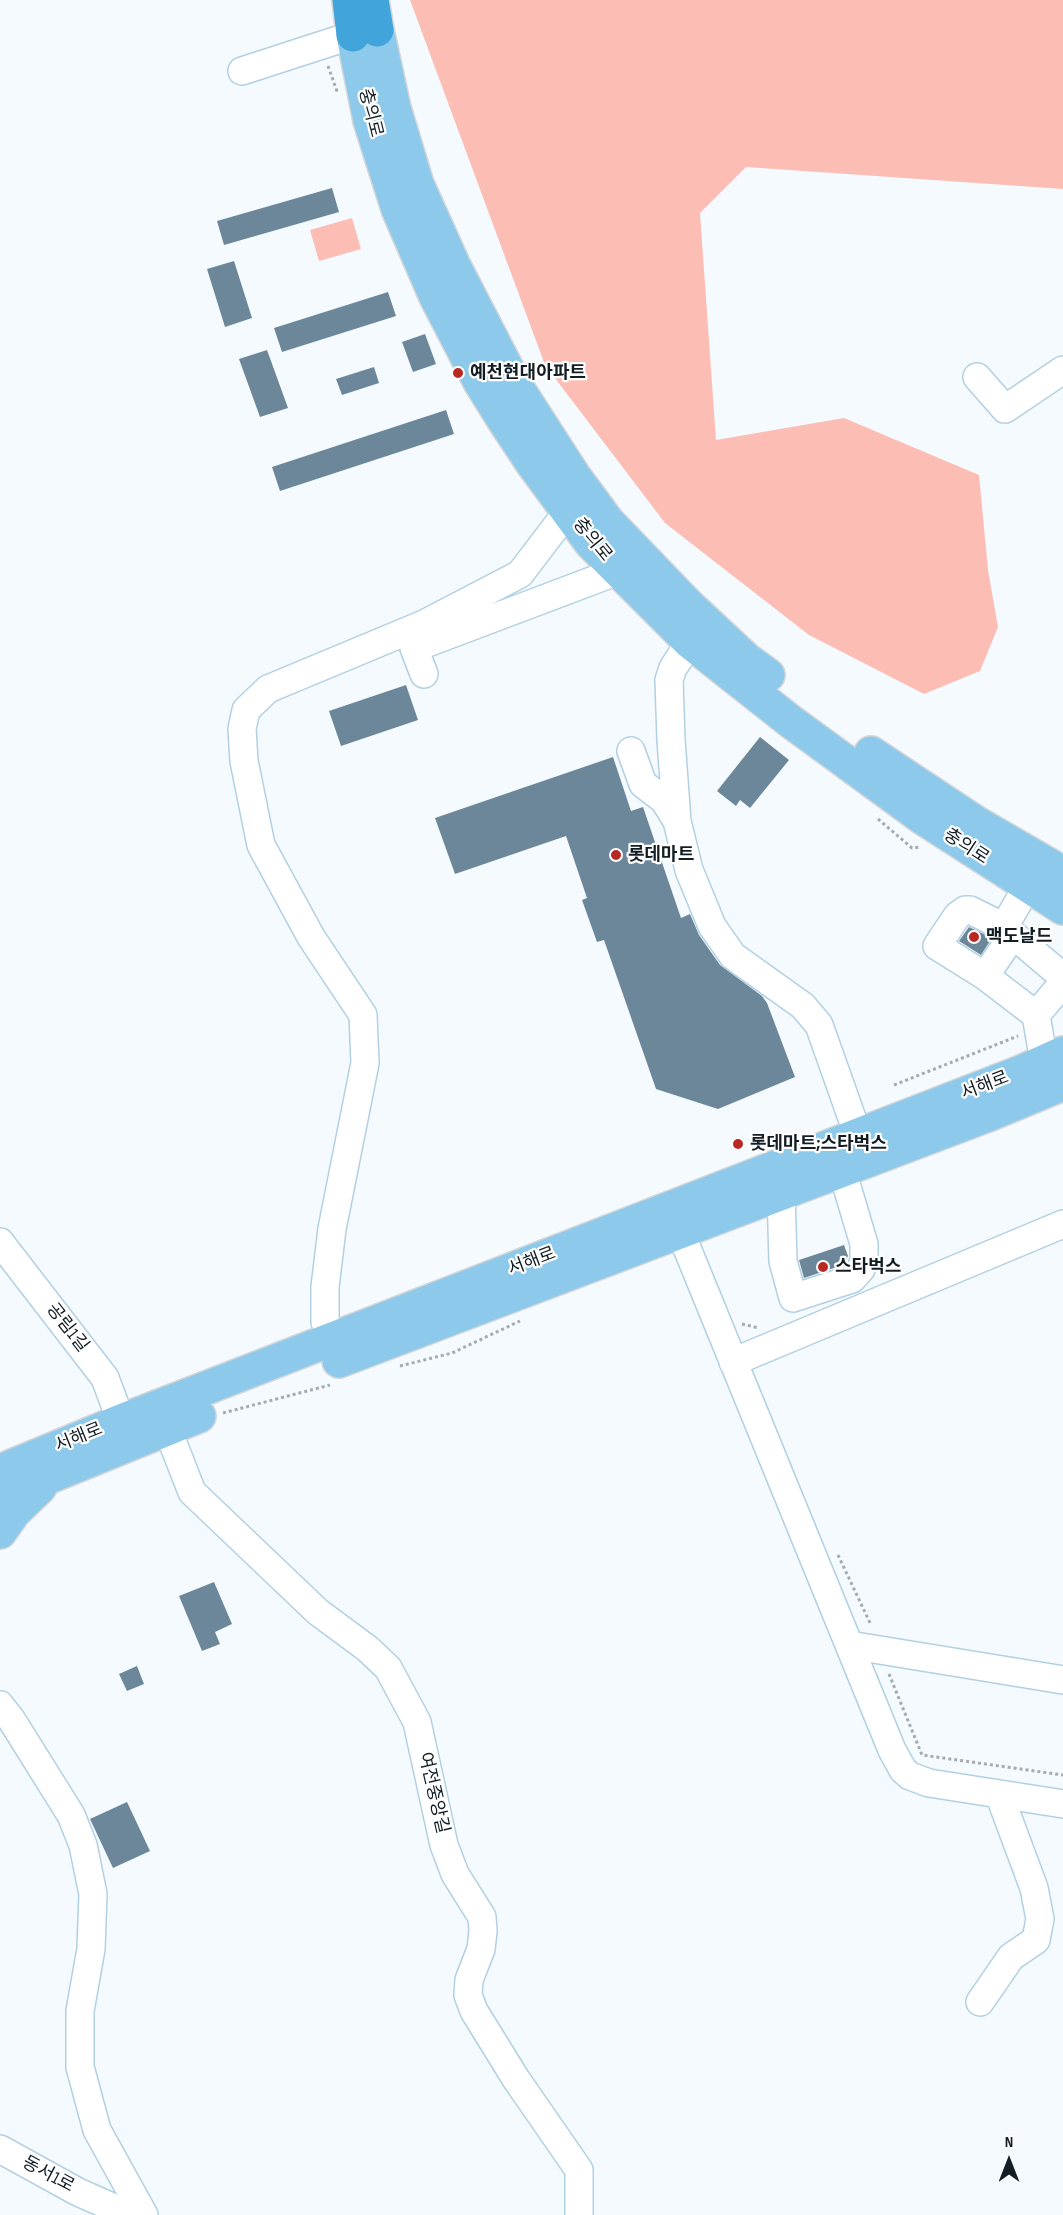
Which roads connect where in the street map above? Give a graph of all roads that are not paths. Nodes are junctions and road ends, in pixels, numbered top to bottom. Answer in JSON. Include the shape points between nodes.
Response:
{"nodes":[{"id":1,"x":349,"y":0,"type":"edge"},
{"id":2,"x":368,"y":22,"type":"edge"},
{"id":3,"x":242,"y":71,"type":"dead end"},
{"id":4,"x":480,"y":350,"type":"junction"},
{"id":5,"x":1063,"y":370,"type":"edge"},
{"id":6,"x":977,"y":377,"type":"dead end"},
{"id":7,"x":568,"y":511,"type":"junction"},
{"id":8,"x":618,"y":571,"type":"junction"},
{"id":9,"x":690,"y":642,"type":"junction"},
{"id":10,"x":424,"y":674,"type":"dead end"},
{"id":11,"x":631,"y":751,"type":"dead end"},
{"id":12,"x":677,"y":821,"type":"junction"},
{"id":13,"x":1056,"y":890,"type":"edge"},
{"id":14,"x":1008,"y":931,"type":"junction"},
{"id":15,"x":986,"y":976,"type":"junction"},
{"id":16,"x":1063,"y":976,"type":"edge"},
{"id":17,"x":1063,"y":983,"type":"edge"},
{"id":18,"x":1037,"y":1021,"type":"junction"},
{"id":19,"x":1057,"y":1066,"type":"edge"},
{"id":20,"x":1063,"y":1098,"type":"edge"},
{"id":21,"x":988,"y":1115,"type":"junction"},
{"id":22,"x":858,"y":1135,"type":"junction"},
{"id":23,"x":842,"y":1170,"type":"junction"},
{"id":24,"x":781,"y":1193,"type":"junction"},
{"id":25,"x":675,"y":1219,"type":"junction"},
{"id":26,"x":1063,"y":1224,"type":"edge"},
{"id":27,"x":0,"y":1242,"type":"edge"},
{"id":28,"x":325,"y":1322,"type":"junction"},
{"id":29,"x":733,"y":1362,"type":"junction"},
{"id":30,"x":121,"y":1421,"type":"junction"},
{"id":31,"x":167,"y":1428,"type":"junction"},
{"id":32,"x":0,"y":1471,"type":"edge"},
{"id":33,"x":56,"y":1474,"type":"junction"},
{"id":34,"x":0,"y":1497,"type":"edge"},
{"id":35,"x":0,"y":1532,"type":"edge"},
{"id":36,"x":849,"y":1645,"type":"junction"},
{"id":37,"x":1063,"y":1680,"type":"edge"},
{"id":38,"x":0,"y":1705,"type":"edge"},
{"id":39,"x":999,"y":1794,"type":"junction"},
{"id":40,"x":1063,"y":1804,"type":"edge"},
{"id":41,"x":980,"y":2002,"type":"dead end"},
{"id":42,"x":0,"y":2149,"type":"edge"},
{"id":43,"x":130,"y":2215,"type":"edge"},
{"id":44,"x":144,"y":2215,"type":"edge"},
{"id":45,"x":579,"y":2215,"type":"edge"}],
"edges":[{"from":1,"to":2,"type":"highway","name":"충의로"},
{"from":2,"to":3,"type":"street"},
{"from":2,"to":4,"type":"main road","name":"충의로","via":[[417,184]]},
{"from":4,"to":7,"type":"main road","name":"충의로","via":[[503,419]]},
{"from":4,"to":13,"type":"main road","name":"충의로","via":[[608,522],[688,605],[746,659],[893,769],[975,822]]},
{"from":5,"to":6,"type":"street","via":[[1005,409]]},
{"from":7,"to":8,"type":"main road","name":"충의로"},
{"from":7,"to":28,"type":"street","via":[[520,574],[424,624],[268,689],[246,710],[242,729],[244,761],[261,846],[311,937],[363,1015],[365,1064],[332,1229]]},
{"from":8,"to":9,"type":"main road","name":"충의로"},
{"from":8,"to":10,"type":"street","via":[[414,648]]},
{"from":9,"to":12,"type":"street","via":[[669,680]]},
{"from":9,"to":13,"type":"main road","name":"충의로","via":[[920,816]]},
{"from":11,"to":12,"type":"street","via":[[643,784],[664,800]]},
{"from":12,"to":22,"type":"street","via":[[688,870],[712,926],[733,956],[803,1006],[819,1025]]},
{"from":13,"to":14,"type":"street"},
{"from":14,"to":15,"type":"street"},
{"from":14,"to":15,"type":"street","via":[[976,912],[965,910],[936,946]]},
{"from":14,"to":16,"type":"street"},
{"from":15,"to":18,"type":"street"},
{"from":17,"to":18,"type":"street"},
{"from":18,"to":19,"type":"street"},
{"from":19,"to":21,"type":"main road","name":"서해로"},
{"from":19,"to":22,"type":"main road","name":"서해로"},
{"from":20,"to":21,"type":"main road","via":[[995,1122]]},
{"from":21,"to":23,"type":"main road","name":"서해로"},
{"from":22,"to":25,"type":"main road","name":"서해로"},
{"from":23,"to":24,"type":"main road","name":"서해로"},
{"from":23,"to":24,"type":"street","via":[[864,1244],[861,1269],[852,1279],[793,1298],[783,1261]]},
{"from":24,"to":25,"type":"main road","name":"서해로"},
{"from":25,"to":28,"type":"main road","via":[[660,1200],[645,1197]]},
{"from":25,"to":29,"type":"street"},
{"from":25,"to":30,"type":"main road","name":"서해로"},
{"from":25,"to":31,"type":"main road","name":"서해로"},
{"from":26,"to":29,"type":"street"},
{"from":27,"to":30,"type":"street","name":"공림1길","via":[[105,1378]]},
{"from":28,"to":30,"type":"main road"},
{"from":29,"to":36,"type":"street"},
{"from":30,"to":32,"type":"main road","name":"서해로"},
{"from":31,"to":33,"type":"main road","name":"서해로"},
{"from":31,"to":45,"type":"street","name":"여전중앙길","via":[[192,1492],[318,1612],[368,1648],[388,1668],[417,1722],[444,1845],[455,1874],[482,1917],[481,1949],[469,1980],[468,1995],[474,2012],[516,2079],[579,2170]]},
{"from":33,"to":34,"type":"main road","name":"서해로"},
{"from":33,"to":35,"type":"main road","via":[[14,1512]]},
{"from":36,"to":37,"type":"street"},
{"from":36,"to":39,"type":"street","via":[[903,1770],[920,1781]]},
{"from":38,"to":44,"type":"street","via":[[71,1815],[83,1845],[93,1894],[92,1949],[80,2011],[80,2067],[97,2130]]},
{"from":39,"to":40,"type":"street"},
{"from":39,"to":41,"type":"street","via":[[1034,1888],[1040,1919],[1036,1940],[1011,1957]]},
{"from":42,"to":43,"type":"street","name":"동서1로","via":[[78,2192]]}]}
